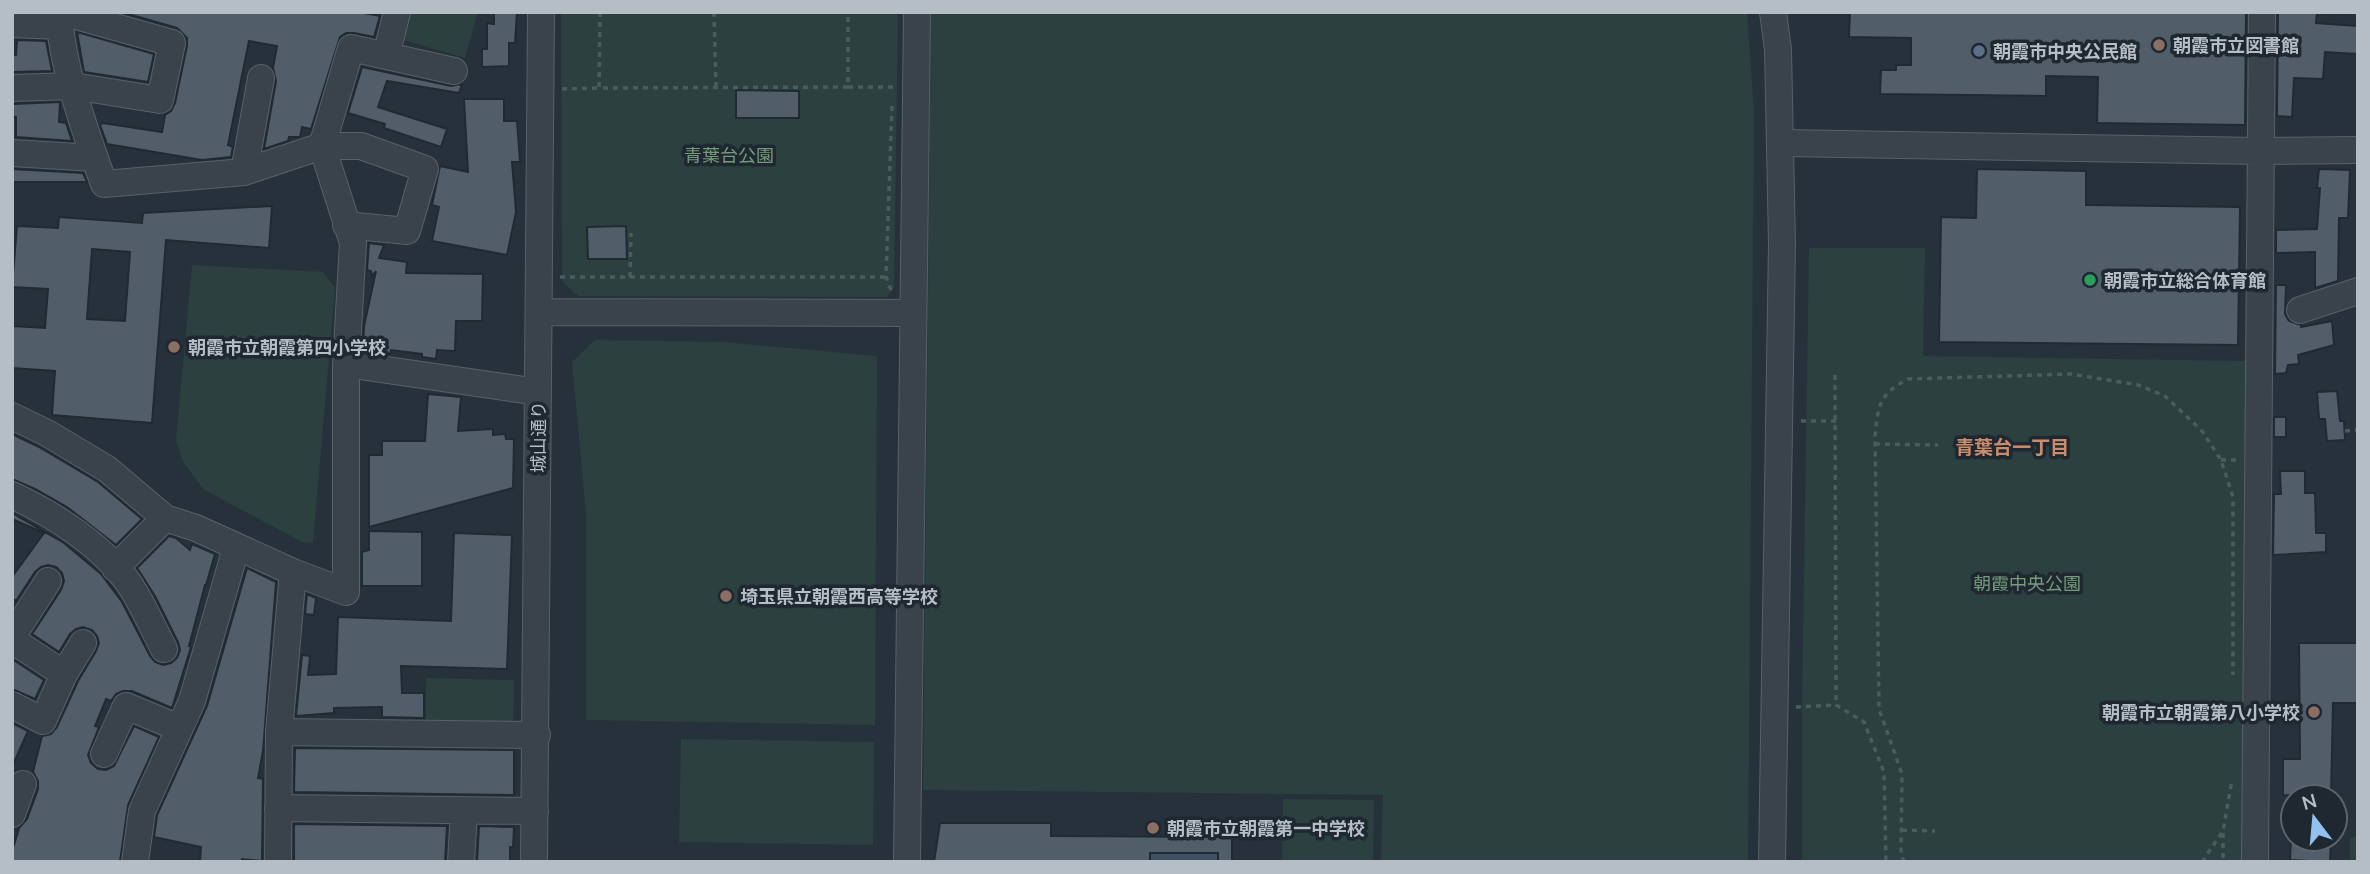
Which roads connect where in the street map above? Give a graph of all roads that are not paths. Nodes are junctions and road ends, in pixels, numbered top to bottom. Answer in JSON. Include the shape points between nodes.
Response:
{"nodes":[{"id":1,"x":397,"y":12,"type":"edge"},
{"id":2,"x":541,"y":12,"type":"edge"},
{"id":3,"x":917,"y":12,"type":"edge"},
{"id":4,"x":1773,"y":12,"type":"edge"},
{"id":5,"x":2262,"y":12,"type":"edge"},
{"id":6,"x":60,"y":17,"type":"edge"},
{"id":7,"x":12,"y":24,"type":"edge"},
{"id":8,"x":386,"y":56,"type":"junction"},
{"id":9,"x":454,"y":71,"type":"dead end"},
{"id":10,"x":261,"y":78,"type":"dead end"},
{"id":11,"x":73,"y":86,"type":"junction"},
{"id":12,"x":12,"y":88,"type":"edge"},
{"id":13,"x":1782,"y":143,"type":"junction"},
{"id":14,"x":322,"y":146,"type":"junction"},
{"id":15,"x":2358,"y":150,"type":"edge"},
{"id":16,"x":2261,"y":151,"type":"junction"},
{"id":17,"x":12,"y":153,"type":"edge"},
{"id":18,"x":95,"y":158,"type":"junction"},
{"id":19,"x":244,"y":172,"type":"junction"},
{"id":20,"x":346,"y":225,"type":"junction"},
{"id":21,"x":2358,"y":291,"type":"edge"},
{"id":22,"x":903,"y":306,"type":"junction"},
{"id":23,"x":2300,"y":310,"type":"dead end"},
{"id":24,"x":539,"y":312,"type":"junction"},
{"id":25,"x":346,"y":364,"type":"junction"},
{"id":26,"x":538,"y":392,"type":"junction"},
{"id":27,"x":12,"y":416,"type":"edge"},
{"id":28,"x":12,"y":495,"type":"edge"},
{"id":29,"x":166,"y":518,"type":"junction"},
{"id":30,"x":236,"y":548,"type":"junction"},
{"id":31,"x":115,"y":568,"type":"junction"},
{"id":32,"x":293,"y":572,"type":"junction"},
{"id":33,"x":48,"y":582,"type":"dead end"},
{"id":34,"x":12,"y":639,"type":"edge"},
{"id":35,"x":83,"y":643,"type":"dead end"},
{"id":36,"x":164,"y":649,"type":"dead end"},
{"id":37,"x":64,"y":674,"type":"junction"},
{"id":38,"x":12,"y":705,"type":"edge"},
{"id":39,"x":179,"y":728,"type":"junction"},
{"id":40,"x":279,"y":732,"type":"junction"},
{"id":41,"x":537,"y":735,"type":"junction"},
{"id":42,"x":104,"y":754,"type":"dead end"},
{"id":43,"x":23,"y":783,"type":"dead end"},
{"id":44,"x":278,"y":808,"type":"junction"},
{"id":45,"x":535,"y":811,"type":"junction"},
{"id":46,"x":464,"y":812,"type":"junction"},
{"id":47,"x":12,"y":814,"type":"edge"},
{"id":48,"x":135,"y":862,"type":"edge"},
{"id":49,"x":278,"y":862,"type":"edge"},
{"id":50,"x":461,"y":862,"type":"edge"},
{"id":51,"x":534,"y":862,"type":"edge"},
{"id":52,"x":907,"y":862,"type":"edge"},
{"id":53,"x":1772,"y":862,"type":"edge"},
{"id":54,"x":2255,"y":862,"type":"edge"}],
"edges":[{"from":1,"to":8,"type":"street"},
{"from":2,"to":24,"type":"street","name":"城山通り"},
{"from":3,"to":22,"type":"street"},
{"from":4,"to":13,"type":"street"},
{"from":5,"to":16,"type":"street"},
{"from":6,"to":7,"type":"street"},
{"from":6,"to":11,"type":"street"},
{"from":6,"to":11,"type":"street","via":[[172,43],[160,100]]},
{"from":8,"to":9,"type":"street"},
{"from":8,"to":14,"type":"street","via":[[351,48]]},
{"from":10,"to":19,"type":"street"},
{"from":11,"to":12,"type":"street"},
{"from":11,"to":18,"type":"street"},
{"from":13,"to":16,"type":"street"},
{"from":13,"to":53,"type":"street"},
{"from":14,"to":19,"type":"street"},
{"from":14,"to":20,"type":"street"},
{"from":14,"to":20,"type":"street","via":[[361,146],[425,169],[407,231]]},
{"from":15,"to":16,"type":"street"},
{"from":16,"to":54,"type":"street"},
{"from":17,"to":18,"type":"street"},
{"from":18,"to":19,"type":"street","via":[[104,184]]},
{"from":20,"to":25,"type":"street","via":[[353,243]]},
{"from":21,"to":23,"type":"street"},
{"from":22,"to":24,"type":"street"},
{"from":22,"to":52,"type":"street"},
{"from":24,"to":26,"type":"street","name":"城山通り"},
{"from":25,"to":26,"type":"street"},
{"from":25,"to":32,"type":"street","via":[[346,592]]},
{"from":26,"to":41,"type":"street","name":"城山通り"},
{"from":27,"to":29,"type":"street","via":[[107,469]]},
{"from":28,"to":31,"type":"street","via":[[91,543]]},
{"from":29,"to":30,"type":"street"},
{"from":29,"to":31,"type":"street"},
{"from":30,"to":32,"type":"street"},
{"from":30,"to":39,"type":"street","via":[[192,701]]},
{"from":31,"to":36,"type":"street","via":[[126,579]]},
{"from":32,"to":40,"type":"street"},
{"from":33,"to":34,"type":"street"},
{"from":34,"to":37,"type":"street"},
{"from":35,"to":37,"type":"street"},
{"from":37,"to":38,"type":"street","via":[[43,721]]},
{"from":39,"to":42,"type":"street","via":[[126,706]]},
{"from":39,"to":48,"type":"street","via":[[142,811]]},
{"from":40,"to":41,"type":"street"},
{"from":40,"to":44,"type":"street"},
{"from":41,"to":45,"type":"street","name":"城山通り"},
{"from":43,"to":47,"type":"street"},
{"from":44,"to":46,"type":"street"},
{"from":44,"to":49,"type":"street"},
{"from":45,"to":46,"type":"street"},
{"from":45,"to":51,"type":"street","name":"城山通り"},
{"from":46,"to":50,"type":"street"}]}
